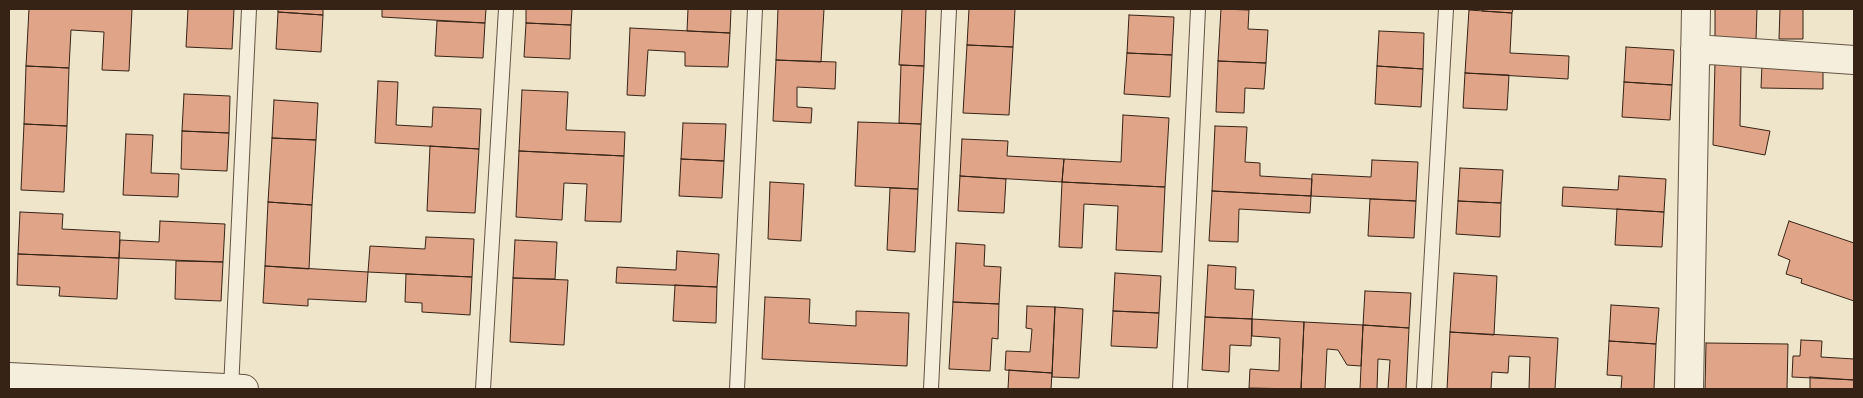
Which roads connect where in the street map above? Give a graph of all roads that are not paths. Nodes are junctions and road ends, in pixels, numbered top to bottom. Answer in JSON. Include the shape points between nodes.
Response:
{"nodes":[{"id":1,"x":249,"y":9,"type":"edge"},
{"id":2,"x":506,"y":9,"type":"edge"},
{"id":3,"x":755,"y":9,"type":"edge"},
{"id":4,"x":949,"y":9,"type":"edge"},
{"id":5,"x":1198,"y":9,"type":"edge"},
{"id":6,"x":1446,"y":9,"type":"edge"},
{"id":7,"x":1696,"y":9,"type":"edge"},
{"id":8,"x":1695,"y":49,"type":"junction"},
{"id":9,"x":1854,"y":60,"type":"edge"},
{"id":10,"x":9,"y":377,"type":"edge"},
{"id":11,"x":238,"y":389,"type":"edge"},
{"id":12,"x":483,"y":389,"type":"edge"},
{"id":13,"x":737,"y":389,"type":"edge"},
{"id":14,"x":930,"y":389,"type":"edge"},
{"id":15,"x":1180,"y":389,"type":"edge"},
{"id":16,"x":1424,"y":389,"type":"edge"},
{"id":17,"x":1689,"y":389,"type":"edge"}],
"edges":[{"from":1,"to":11,"type":"lane"},
{"from":2,"to":12,"type":"lane"},
{"from":3,"to":13,"type":"lane"},
{"from":4,"to":14,"type":"lane"},
{"from":5,"to":15,"type":"lane"},
{"from":6,"to":16,"type":"lane"},
{"from":7,"to":8,"type":"street"},
{"from":8,"to":9,"type":"street"},
{"from":8,"to":17,"type":"street"},
{"from":10,"to":11,"type":"street"}]}
